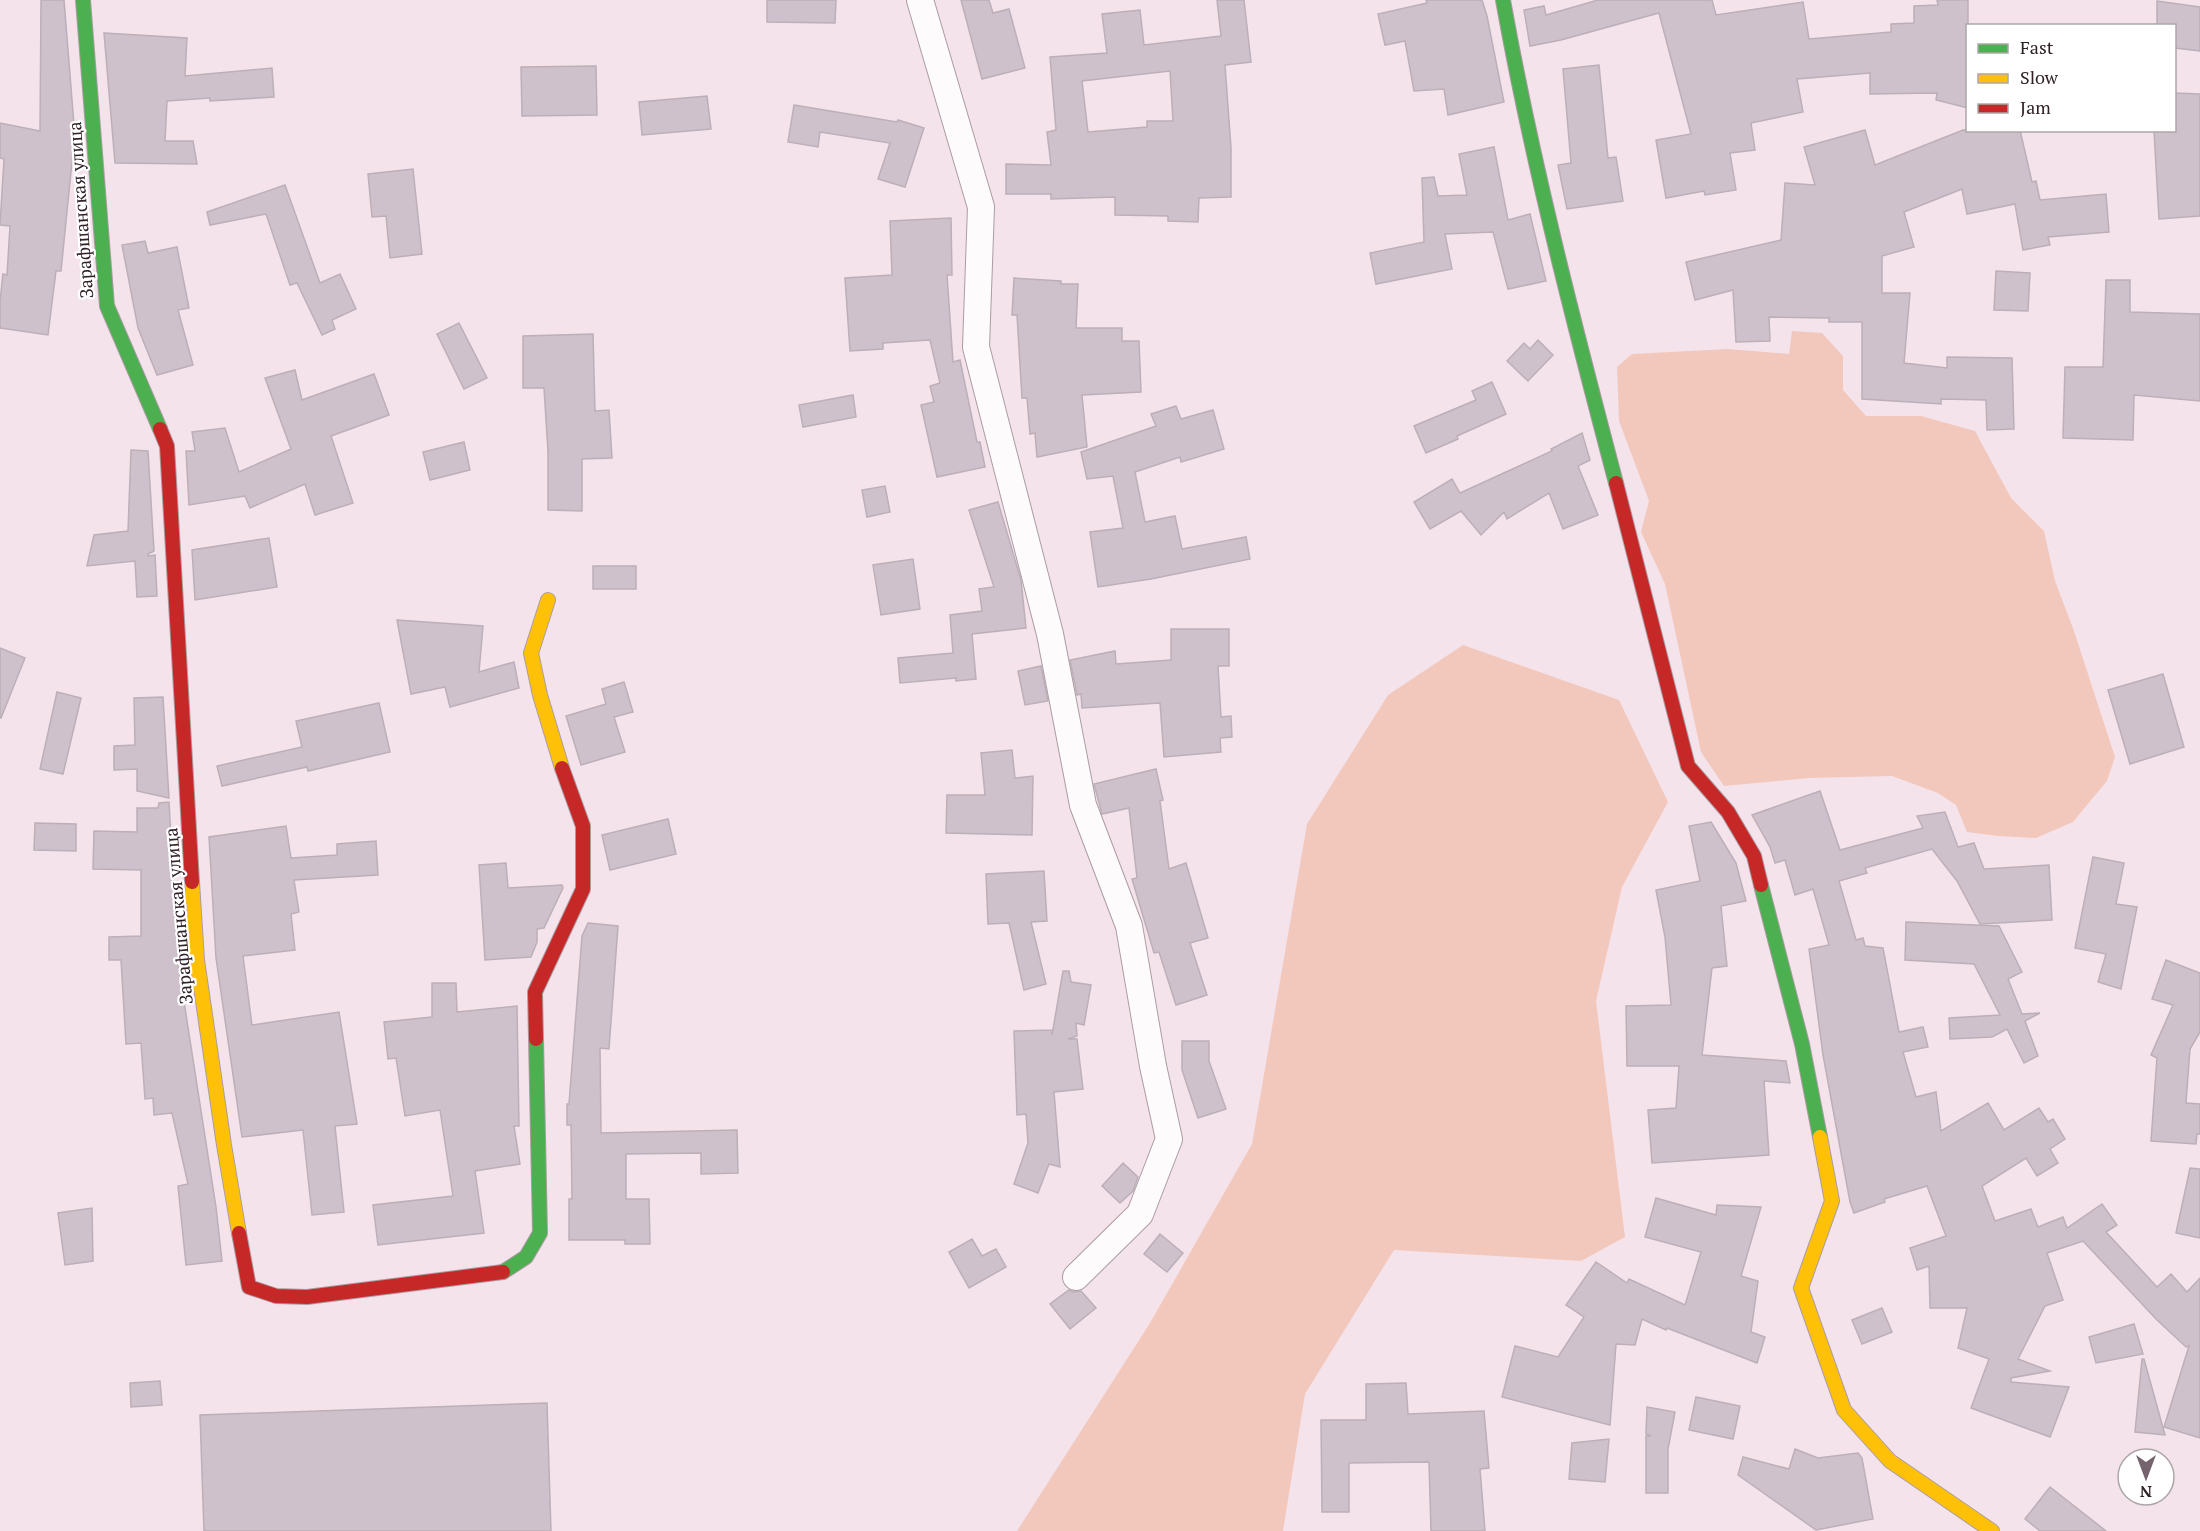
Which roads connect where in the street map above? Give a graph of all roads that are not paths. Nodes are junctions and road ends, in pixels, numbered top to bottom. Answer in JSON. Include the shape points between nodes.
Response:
{"nodes":[{"id":1,"x":83,"y":0,"type":"edge"},
{"id":2,"x":920,"y":0,"type":"edge"},
{"id":3,"x":1503,"y":0,"type":"edge"},
{"id":4,"x":548,"y":600,"type":"dead end"},
{"id":5,"x":1076,"y":1277,"type":"dead end"},
{"id":6,"x":1992,"y":1531,"type":"edge"}],
"edges":[{"from":1,"to":4,"type":"street","name":"Зарафшанская улица","via":[[106,306],[167,446],[197,960],[249,1287],[276,1296],[307,1297],[501,1273],[526,1257],[540,1233],[535,992],[583,889],[583,826],[559,759],[531,652]]},
{"from":2,"to":5,"type":"street","via":[[981,207],[976,347],[1050,634],[1083,805],[1129,926],[1169,1139],[1140,1214]]},
{"from":3,"to":6,"type":"street","via":[[1515,68],[1583,359],[1688,766],[1728,812],[1754,856],[1802,1044],[1832,1201],[1801,1288],[1844,1410],[1890,1461]]}]}
